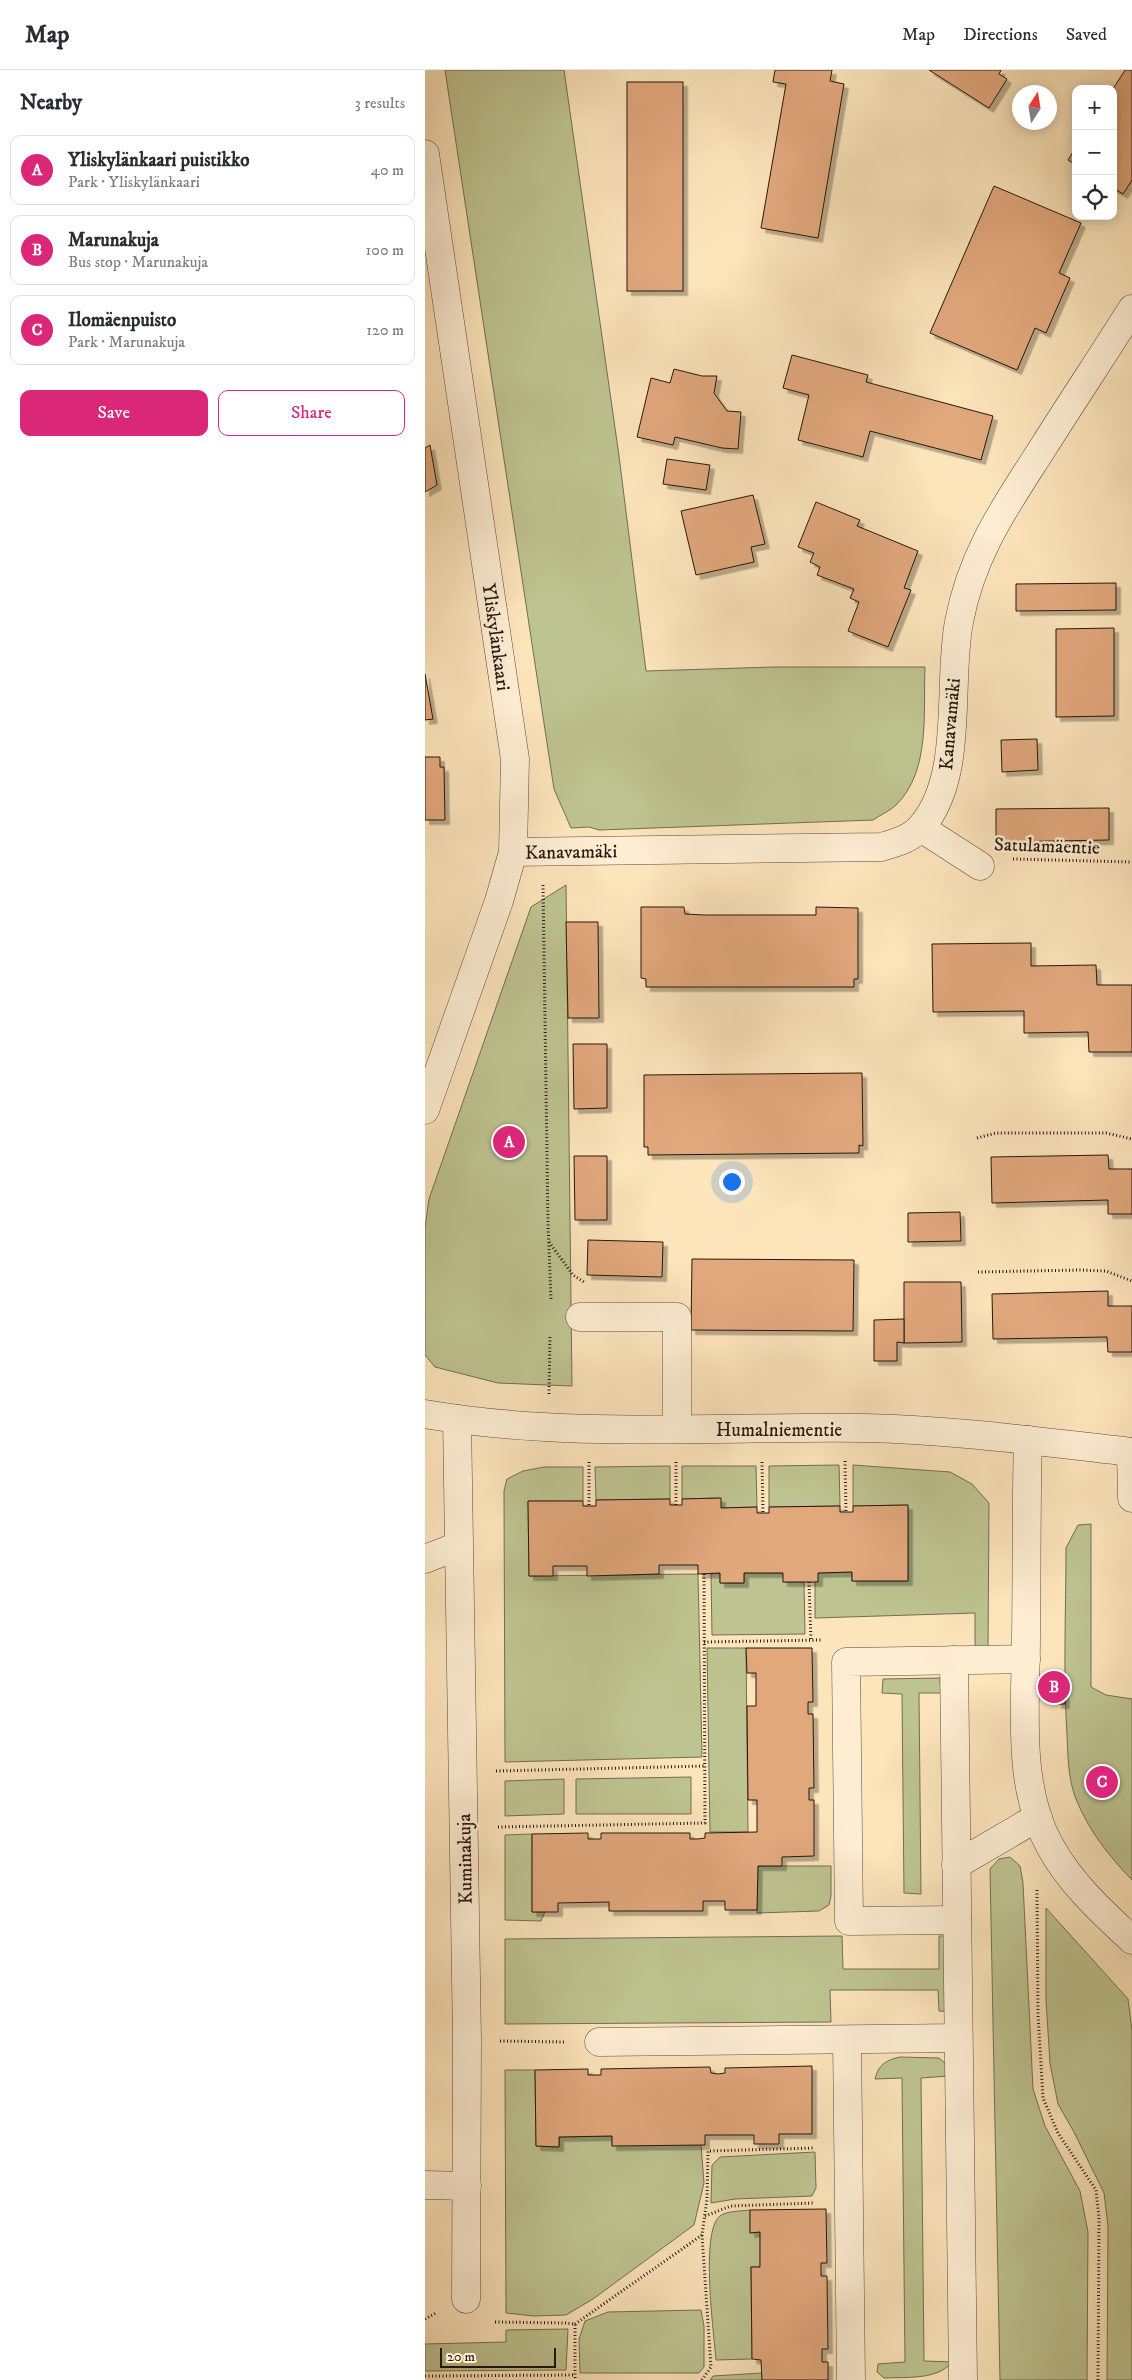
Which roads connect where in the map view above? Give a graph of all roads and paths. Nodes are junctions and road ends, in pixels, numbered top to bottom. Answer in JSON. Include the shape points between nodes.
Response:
{"nodes":[{"id":1,"x":425,"y":154,"type":"edge"},
{"id":2,"x":1132,"y":309,"type":"edge"},
{"id":3,"x":921,"y":828,"type":"junction"},
{"id":4,"x":513,"y":852,"type":"junction"},
{"id":5,"x":541,"y":852,"type":"junction"},
{"id":6,"x":970,"y":860,"type":"joint"},
{"id":7,"x":1132,"y":862,"type":"edge"},
{"id":8,"x":425,"y":1110,"type":"edge"},
{"id":9,"x":977,"y":1138,"type":"dead end"},
{"id":10,"x":1132,"y":1139,"type":"edge"},
{"id":11,"x":549,"y":1242,"type":"junction"},
{"id":12,"x":978,"y":1272,"type":"dead end"},
{"id":13,"x":1132,"y":1281,"type":"edge"},
{"id":14,"x":551,"y":1304,"type":"dead end"},
{"id":15,"x":580,"y":1317,"type":"dead end"},
{"id":16,"x":611,"y":1318,"type":"junction"},
{"id":17,"x":550,"y":1331,"type":"dead end"},
{"id":18,"x":425,"y":1414,"type":"edge"},
{"id":19,"x":457,"y":1419,"type":"junction"},
{"id":20,"x":555,"y":1428,"type":"junction"},
{"id":21,"x":677,"y":1429,"type":"junction"},
{"id":22,"x":1028,"y":1440,"type":"junction"},
{"id":23,"x":1132,"y":1452,"type":"edge"},
{"id":24,"x":589,"y":1458,"type":"dead end"},
{"id":25,"x":845,"y":1458,"type":"dead end"},
{"id":26,"x":676,"y":1459,"type":"dead end"},
{"id":27,"x":761,"y":1459,"type":"dead end"},
{"id":28,"x":1132,"y":1498,"type":"edge"},
{"id":29,"x":677,"y":1505,"type":"dead end"},
{"id":30,"x":589,"y":1506,"type":"dead end"},
{"id":31,"x":846,"y":1512,"type":"dead end"},
{"id":32,"x":763,"y":1513,"type":"dead end"},
{"id":33,"x":458,"y":1546,"type":"junction"},
{"id":34,"x":425,"y":1560,"type":"edge"},
{"id":35,"x":704,"y":1574,"type":"dead end"},
{"id":36,"x":809,"y":1582,"type":"dead end"},
{"id":37,"x":811,"y":1640,"type":"junction"},
{"id":38,"x":704,"y":1642,"type":"junction"},
{"id":39,"x":1027,"y":1659,"type":"junction"},
{"id":40,"x":954,"y":1660,"type":"junction"},
{"id":41,"x":846,"y":1662,"type":"junction"},
{"id":42,"x":705,"y":1766,"type":"junction"},
{"id":43,"x":495,"y":1771,"type":"dead end"},
{"id":44,"x":1038,"y":1817,"type":"junction"},
{"id":45,"x":496,"y":1827,"type":"dead end"},
{"id":46,"x":1049,"y":1846,"type":"junction"},
{"id":47,"x":956,"y":1865,"type":"junction"},
{"id":48,"x":957,"y":1920,"type":"junction"},
{"id":49,"x":1132,"y":1940,"type":"edge"},
{"id":50,"x":958,"y":2038,"type":"junction"},
{"id":51,"x":467,"y":2040,"type":"junction"},
{"id":52,"x":847,"y":2040,"type":"junction"},
{"id":53,"x":599,"y":2042,"type":"joint"},
{"id":54,"x":848,"y":2147,"type":"junction"},
{"id":55,"x":425,"y":2185,"type":"edge"},
{"id":56,"x":467,"y":2186,"type":"junction"},
{"id":57,"x":849,"y":2202,"type":"junction"},
{"id":58,"x":704,"y":2216,"type":"junction"},
{"id":59,"x":702,"y":2234,"type":"junction"},
{"id":60,"x":466,"y":2300,"type":"dead end"},
{"id":61,"x":495,"y":2322,"type":"dead end"},
{"id":62,"x":575,"y":2324,"type":"junction"},
{"id":63,"x":575,"y":2375,"type":"junction"},
{"id":64,"x":425,"y":2376,"type":"edge"},
{"id":65,"x":475,"y":2378,"type":"edge"},
{"id":66,"x":575,"y":2380,"type":"edge"},
{"id":67,"x":702,"y":2380,"type":"edge"},
{"id":68,"x":851,"y":2380,"type":"edge"},
{"id":69,"x":963,"y":2380,"type":"edge"},
{"id":70,"x":1098,"y":2380,"type":"edge"}],
"edges":[{"from":1,"to":4,"type":"street","name":"Yliskylänkaari","via":[[515,759]]},
{"from":2,"to":3,"type":"street","name":"Kanavamäki","via":[[978,555],[959,622],[954,660],[951,745],[943,785]]},
{"from":3,"to":5,"type":"street","name":"Kanavamäki","via":[[902,841],[881,847]]},
{"from":3,"to":6,"type":"street"},
{"from":4,"to":5,"type":"street","name":"Kanavamäki"},
{"from":4,"to":8,"type":"street","name":"Yliskylänkaari","via":[[499,901]]},
{"from":5,"to":11,"type":"path"},
{"from":6,"to":7,"type":"path","name":"Satulamäentie"},
{"from":9,"to":10,"type":"path","via":[[996,1133],[1106,1133]]},
{"from":11,"to":14,"type":"path"},
{"from":11,"to":16,"type":"path","via":[[573,1275],[587,1284]]},
{"from":12,"to":13,"type":"path","via":[[1106,1271]]},
{"from":15,"to":16,"type":"street"},
{"from":16,"to":21,"type":"street","via":[[677,1317]]},
{"from":17,"to":20,"type":"path","via":[[549,1396]]},
{"from":18,"to":19,"type":"street","name":"Humalniementie"},
{"from":19,"to":20,"type":"street","name":"Humalniementie"},
{"from":19,"to":33,"type":"street","name":"Kuminakuja"},
{"from":20,"to":21,"type":"street","name":"Humalniementie"},
{"from":21,"to":22,"type":"street","name":"Humalniementie","via":[[925,1430]]},
{"from":22,"to":23,"type":"street","name":"Humalniementie"},
{"from":22,"to":39,"type":"street"},
{"from":23,"to":28,"type":"street"},
{"from":24,"to":30,"type":"path"},
{"from":25,"to":31,"type":"path"},
{"from":26,"to":29,"type":"path"},
{"from":27,"to":32,"type":"path"},
{"from":33,"to":34,"type":"street"},
{"from":33,"to":51,"type":"street","name":"Kuminakuja"},
{"from":35,"to":38,"type":"path"},
{"from":36,"to":37,"type":"path"},
{"from":37,"to":38,"type":"path"},
{"from":37,"to":41,"type":"path","via":[[845,1640]]},
{"from":38,"to":42,"type":"path"},
{"from":39,"to":40,"type":"street"},
{"from":39,"to":44,"type":"street","via":[[1027,1781]]},
{"from":40,"to":41,"type":"street"},
{"from":40,"to":47,"type":"street"},
{"from":41,"to":48,"type":"street","via":[[849,1921]]},
{"from":42,"to":43,"type":"path"},
{"from":42,"to":45,"type":"path","via":[[705,1823]]},
{"from":44,"to":46,"type":"street"},
{"from":44,"to":47,"type":"street"},
{"from":46,"to":49,"type":"street","via":[[1089,1899]]},
{"from":46,"to":70,"type":"path","via":[[1037,1881],[1038,2014],[1043,2098],[1058,2133],[1096,2190],[1099,2218]]},
{"from":47,"to":48,"type":"street"},
{"from":48,"to":50,"type":"street"},
{"from":50,"to":52,"type":"street"},
{"from":50,"to":69,"type":"street"},
{"from":51,"to":53,"type":"path"},
{"from":51,"to":56,"type":"street","name":"Kuminakuja"},
{"from":52,"to":53,"type":"street"},
{"from":52,"to":54,"type":"street"},
{"from":54,"to":57,"type":"street"},
{"from":54,"to":58,"type":"path","via":[[708,2151]]},
{"from":55,"to":56,"type":"street"},
{"from":56,"to":60,"type":"street","name":"Kuminakuja"},
{"from":57,"to":58,"type":"path","via":[[731,2206]]},
{"from":57,"to":68,"type":"street"},
{"from":58,"to":59,"type":"path"},
{"from":59,"to":62,"type":"path"},
{"from":59,"to":67,"type":"path","via":[[711,2367]]},
{"from":61,"to":62,"type":"path"},
{"from":62,"to":63,"type":"path"},
{"from":63,"to":65,"type":"path"},
{"from":63,"to":66,"type":"path"},
{"from":64,"to":65,"type":"path"}]}
